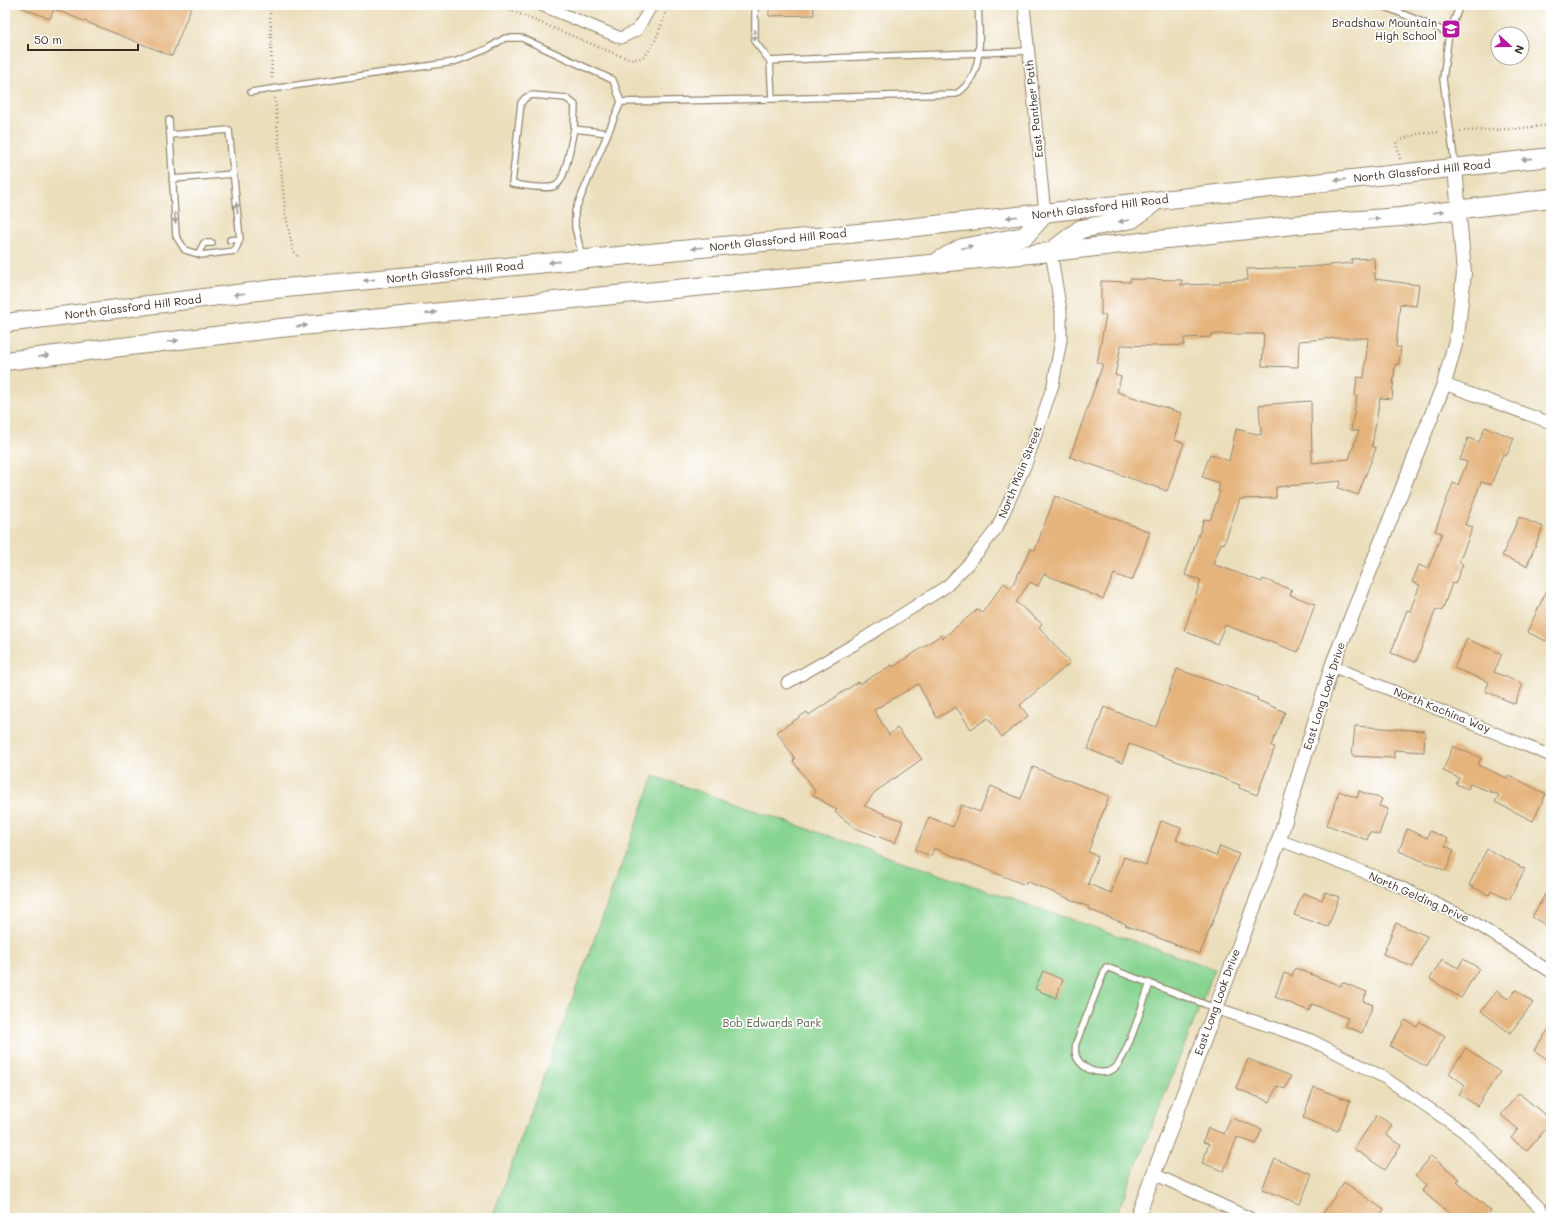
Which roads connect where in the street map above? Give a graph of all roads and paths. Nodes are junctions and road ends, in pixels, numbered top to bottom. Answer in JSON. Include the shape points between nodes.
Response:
{"nodes":[{"id":1,"x":270,"y":5,"type":"edge"},
{"id":2,"x":542,"y":5,"type":"edge"},
{"id":3,"x":652,"y":5,"type":"edge"},
{"id":4,"x":754,"y":5,"type":"edge"},
{"id":5,"x":978,"y":5,"type":"edge"},
{"id":6,"x":1024,"y":5,"type":"edge"},
{"id":7,"x":1381,"y":5,"type":"edge"},
{"id":8,"x":1460,"y":5,"type":"edge"},
{"id":9,"x":1449,"y":32,"type":"junction"},
{"id":10,"x":1028,"y":51,"type":"junction"},
{"id":11,"x":980,"y":52,"type":"junction"},
{"id":12,"x":770,"y":61,"type":"junction"},
{"id":13,"x":272,"y":78,"type":"dead end"},
{"id":14,"x":251,"y":92,"type":"dead end"},
{"id":15,"x":772,"y":99,"type":"junction"},
{"id":16,"x":275,"y":102,"type":"dead end"},
{"id":17,"x":621,"y":102,"type":"junction"},
{"id":18,"x":169,"y":120,"type":"dead end"},
{"id":19,"x":574,"y":129,"type":"junction"},
{"id":20,"x":608,"y":133,"type":"junction"},
{"id":21,"x":170,"y":135,"type":"junction"},
{"id":22,"x":1551,"y":157,"type":"edge"},
{"id":23,"x":1455,"y":167,"type":"junction"},
{"id":24,"x":233,"y":174,"type":"junction"},
{"id":25,"x":172,"y":179,"type":"junction"},
{"id":26,"x":1551,"y":198,"type":"edge"},
{"id":27,"x":1157,"y":200,"type":"junction"},
{"id":28,"x":1459,"y":209,"type":"junction"},
{"id":29,"x":1045,"y":213,"type":"junction"},
{"id":30,"x":240,"y":239,"type":"junction"},
{"id":31,"x":230,"y":240,"type":"dead end"},
{"id":32,"x":212,"y":243,"type":"dead end"},
{"id":33,"x":1051,"y":252,"type":"junction"},
{"id":34,"x":198,"y":254,"type":"junction"},
{"id":35,"x":299,"y":257,"type":"dead end"},
{"id":36,"x":582,"y":259,"type":"junction"},
{"id":37,"x":932,"y":264,"type":"junction"},
{"id":38,"x":5,"y":323,"type":"edge"},
{"id":39,"x":5,"y":361,"type":"edge"},
{"id":40,"x":1444,"y":384,"type":"junction"},
{"id":41,"x":1551,"y":423,"type":"edge"},
{"id":42,"x":1332,"y":666,"type":"junction"},
{"id":43,"x":787,"y":683,"type":"dead end"},
{"id":44,"x":1551,"y":756,"type":"edge"},
{"id":45,"x":1278,"y":840,"type":"junction"},
{"id":46,"x":1551,"y":972,"type":"edge"},
{"id":47,"x":1150,"y":983,"type":"junction"},
{"id":48,"x":1215,"y":1008,"type":"junction"},
{"id":49,"x":1154,"y":1174,"type":"junction"},
{"id":50,"x":1137,"y":1218,"type":"edge"},
{"id":51,"x":1250,"y":1218,"type":"edge"},
{"id":52,"x":1547,"y":1218,"type":"edge"}],
"edges":[{"from":1,"to":13,"type":"path"},
{"from":2,"to":3,"type":"street","via":[[621,38],[637,30]]},
{"from":4,"to":12,"type":"lane","one_way":true,"via":[[755,42]]},
{"from":5,"to":11,"type":"lane"},
{"from":6,"to":10,"type":"street","name":"East Panther Path"},
{"from":7,"to":9,"type":"lane"},
{"from":8,"to":9,"type":"lane"},
{"from":9,"to":23,"type":"lane","via":[[1443,79]]},
{"from":10,"to":11,"type":"lane"},
{"from":10,"to":29,"type":"street","name":"East Panther Path"},
{"from":11,"to":12,"type":"lane"},
{"from":11,"to":15,"type":"lane","via":[[971,78],[956,94]]},
{"from":12,"to":15,"type":"lane"},
{"from":14,"to":17,"type":"lane","via":[[454,62],[487,49],[505,38],[522,38],[613,80]]},
{"from":15,"to":17,"type":"lane"},
{"from":16,"to":35,"type":"path","via":[[285,212],[293,251]]},
{"from":17,"to":20,"type":"lane"},
{"from":18,"to":21,"type":"lane"},
{"from":19,"to":19,"type":"lane","via":[[575,105],[566,98],[532,95],[525,98],[521,103],[512,184],[556,186],[562,179]]},
{"from":19,"to":20,"type":"lane"},
{"from":20,"to":36,"type":"lane","via":[[576,211],[575,227]]},
{"from":21,"to":24,"type":"lane","via":[[229,130]]},
{"from":21,"to":25,"type":"lane"},
{"from":22,"to":23,"type":"main road","name":"North Glassford Hill Road","one_way":true},
{"from":23,"to":27,"type":"main road","name":"North Glassford Hill Road","one_way":true},
{"from":23,"to":28,"type":"street","name":"East Long Look Drive"},
{"from":24,"to":25,"type":"lane"},
{"from":30,"to":24,"type":"lane","one_way":true},
{"from":25,"to":34,"type":"lane","one_way":true,"via":[[176,236],[185,250]]},
{"from":26,"to":28,"type":"main road"},
{"from":27,"to":29,"type":"main road","name":"North Glassford Hill Road"},
{"from":27,"to":33,"type":"main road","one_way":true,"via":[[1132,219],[1081,229]]},
{"from":33,"to":28,"type":"main road","one_way":true},
{"from":28,"to":40,"type":"street","name":"East Long Look Drive","via":[[1464,273],[1457,337]]},
{"from":29,"to":36,"type":"main road","name":"North Glassford Hill Road","one_way":true},
{"from":37,"to":29,"type":"main road","one_way":true,"via":[[962,248],[1026,236]]},
{"from":30,"to":31,"type":"lane"},
{"from":30,"to":34,"type":"lane","via":[[234,251]]},
{"from":32,"to":34,"type":"lane","via":[[204,243]]},
{"from":33,"to":37,"type":"main road"},
{"from":33,"to":43,"type":"street","name":"North Main Street","via":[[1061,311],[1061,340],[1056,370],[1026,464],[997,528],[947,586]]},
{"from":36,"to":38,"type":"main road","name":"North Glassford Hill Road","one_way":true,"via":[[275,289]]},
{"from":39,"to":37,"type":"main road","one_way":true,"via":[[280,328]]},
{"from":40,"to":41,"type":"street"},
{"from":40,"to":42,"type":"street","name":"East Long Look Drive"},
{"from":42,"to":44,"type":"street","name":"North Kachina Way"},
{"from":42,"to":45,"type":"street","name":"East Long Look Drive"},
{"from":45,"to":46,"type":"street","name":"North Gelding Drive","via":[[1385,880],[1469,918]]},
{"from":45,"to":48,"type":"street","name":"East Long Look Drive"},
{"from":47,"to":47,"type":"lane","via":[[1106,967],[1076,1043],[1074,1053],[1079,1063],[1089,1070],[1099,1072],[1110,1071],[1117,1066],[1124,1054]]},
{"from":47,"to":48,"type":"lane"},
{"from":48,"to":49,"type":"street","name":"East Long Look Drive"},
{"from":48,"to":52,"type":"street","via":[[1311,1040],[1385,1078],[1464,1132]]},
{"from":49,"to":50,"type":"street","name":"East Long Look Drive"},
{"from":49,"to":51,"type":"street"}]}
